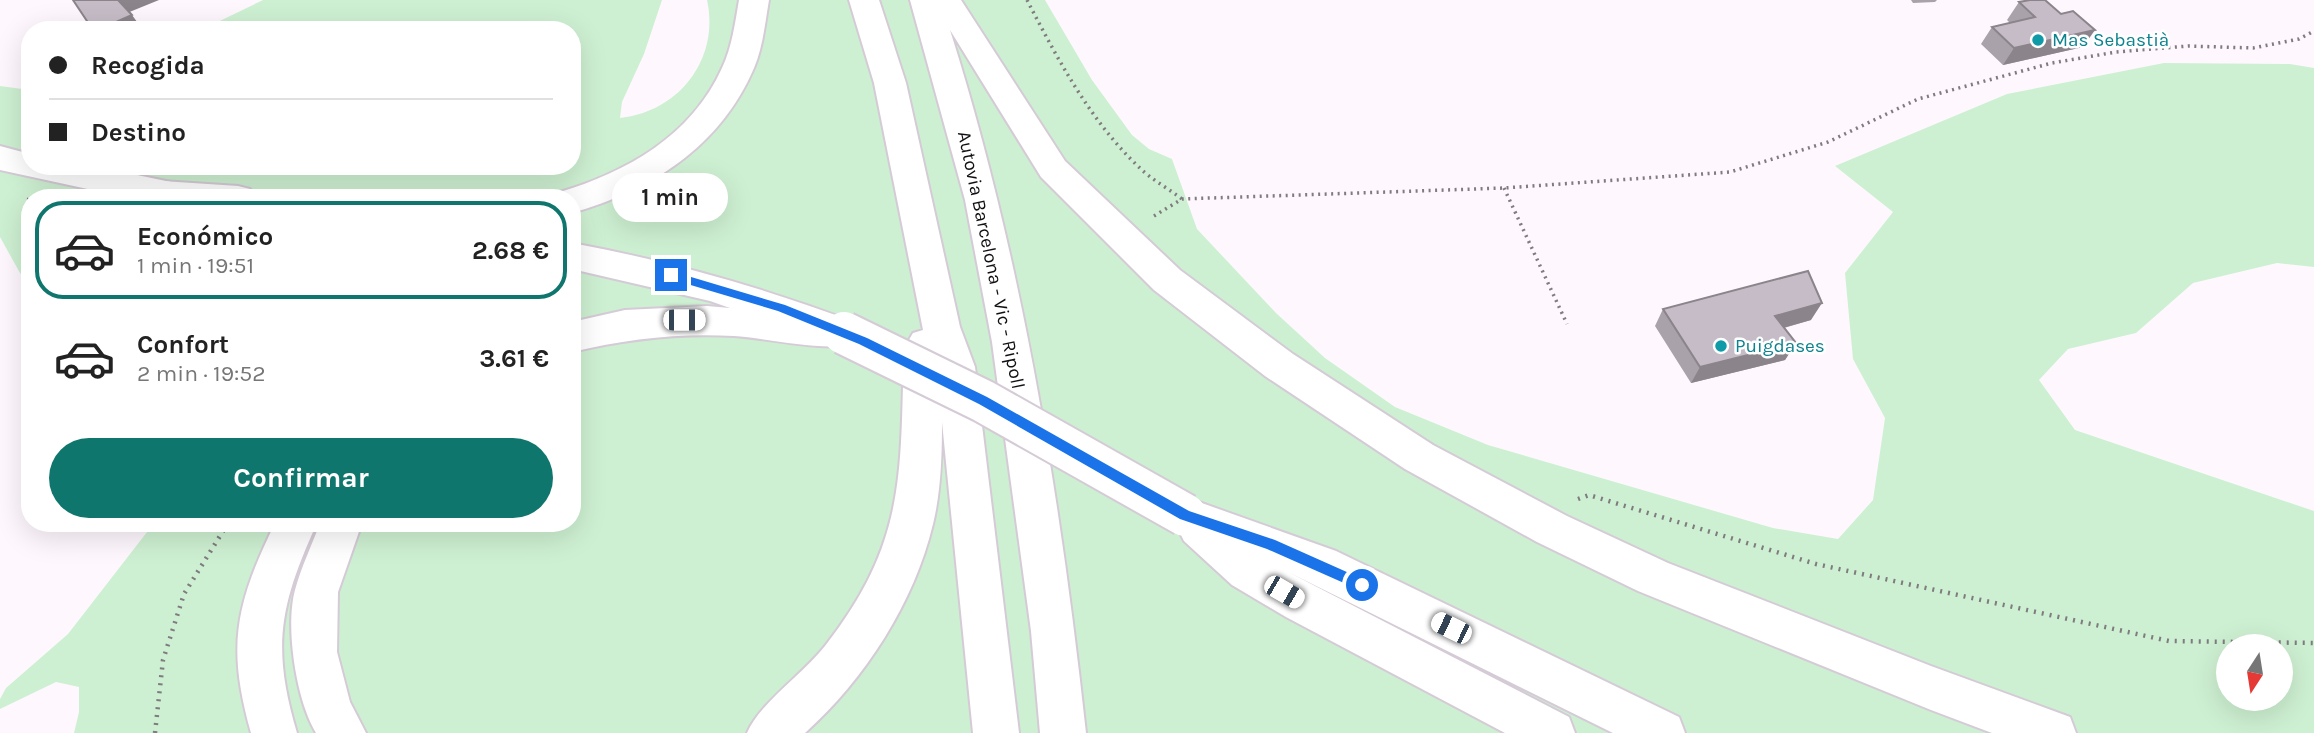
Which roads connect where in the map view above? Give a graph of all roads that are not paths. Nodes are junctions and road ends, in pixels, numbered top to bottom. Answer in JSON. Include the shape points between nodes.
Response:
{"nodes":[{"id":1,"x":754,"y":0,"type":"edge"},
{"id":2,"x":864,"y":0,"type":"edge"},
{"id":3,"x":925,"y":0,"type":"edge"},
{"id":4,"x":946,"y":0,"type":"edge"},
{"id":5,"x":0,"y":158,"type":"edge"},
{"id":6,"x":21,"y":163,"type":"edge"},
{"id":7,"x":76,"y":175,"type":"edge"},
{"id":8,"x":146,"y":189,"type":"edge"},
{"id":9,"x":581,"y":198,"type":"edge"},
{"id":10,"x":581,"y":258,"type":"edge"},
{"id":11,"x":941,"y":327,"type":"junction"},
{"id":12,"x":844,"y":333,"type":"junction"},
{"id":13,"x":581,"y":335,"type":"edge"},
{"id":14,"x":1203,"y":522,"type":"junction"},
{"id":15,"x":292,"y":532,"type":"edge"},
{"id":16,"x":338,"y":532,"type":"edge"},
{"id":17,"x":274,"y":733,"type":"edge"},
{"id":18,"x":343,"y":733,"type":"edge"},
{"id":19,"x":770,"y":733,"type":"edge"},
{"id":20,"x":996,"y":733,"type":"edge"},
{"id":21,"x":1063,"y":733,"type":"edge"},
{"id":22,"x":1552,"y":733,"type":"edge"},
{"id":23,"x":1571,"y":733,"type":"edge"},
{"id":24,"x":1662,"y":733,"type":"edge"},
{"id":25,"x":2053,"y":733,"type":"edge"}],
"edges":[{"from":1,"to":9,"type":"main road","via":[[738,69],[692,135],[643,172]]},
{"from":2,"to":11,"type":"main road","via":[[890,83]]},
{"from":3,"to":21,"type":"main road","name":"Autovia Barcelona - Vic - Ripoll","via":[[982,200],[1012,342]]},
{"from":4,"to":25,"type":"main road","via":[[1053,169],[1167,280],[1279,365],[1408,450],[1552,529],[1691,592]]},
{"from":5,"to":6,"type":"main road"},
{"from":7,"to":8,"type":"main road"},
{"from":10,"to":12,"type":"main road","via":[[711,286]]},
{"from":11,"to":19,"type":"main road","via":[[923,348],[919,476],[912,523],[897,569],[867,624],[827,679]]},
{"from":11,"to":20,"type":"main road","via":[[956,367]]},
{"from":12,"to":13,"type":"main road","via":[[750,321],[684,320],[625,325]]},
{"from":12,"to":14,"type":"main road","bridge":true,"via":[[983,401]]},
{"from":14,"to":22,"type":"main road","via":[[1247,571]]},
{"from":14,"to":23,"type":"main road","via":[[1274,565],[1523,693],[1550,710]]},
{"from":14,"to":24,"type":"main road","via":[[1321,565]]},
{"from":15,"to":17,"type":"main road","via":[[272,581],[258,658]]},
{"from":16,"to":18,"type":"main road","via":[[316,592],[314,652],[329,711]]}]}
